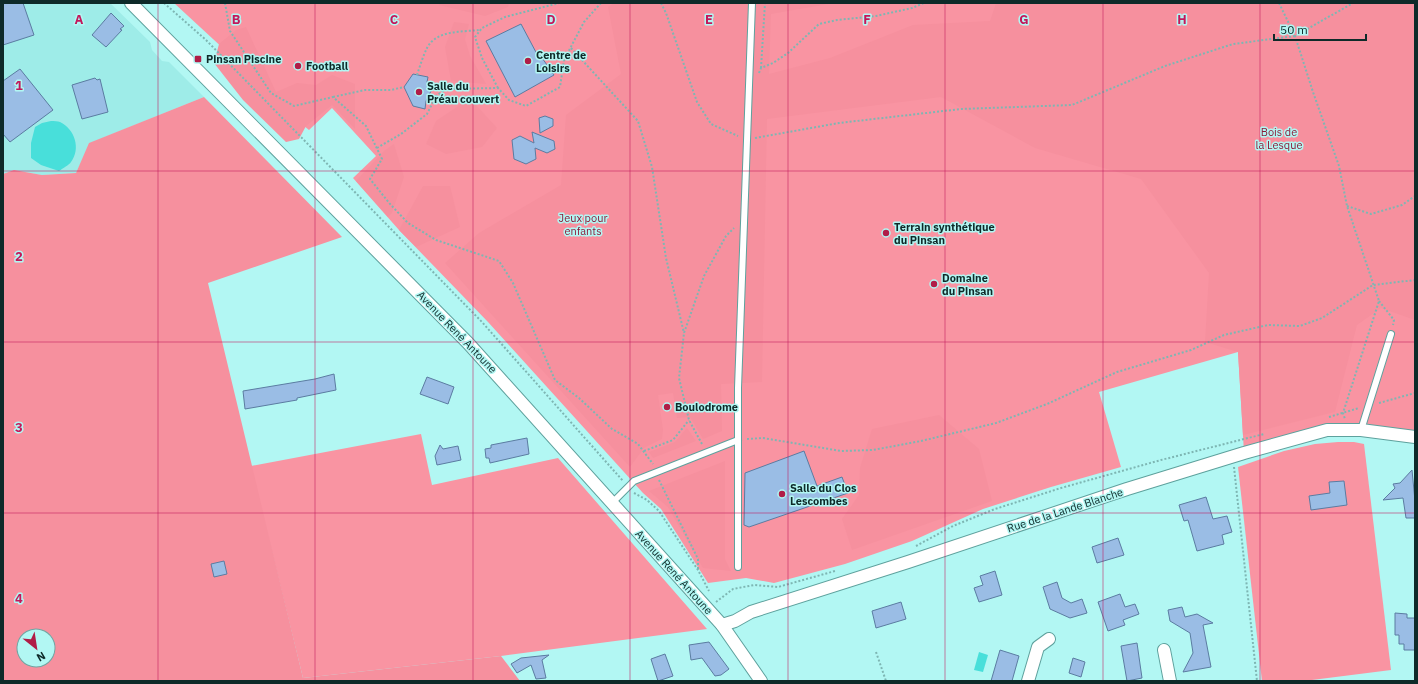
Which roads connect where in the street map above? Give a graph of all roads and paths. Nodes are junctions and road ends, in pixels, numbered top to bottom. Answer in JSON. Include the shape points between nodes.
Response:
{"nodes":[{"id":1,"x":131,"y":3,"type":"edge"},
{"id":2,"x":164,"y":3,"type":"edge"},
{"id":3,"x":225,"y":3,"type":"edge"},
{"id":4,"x":559,"y":3,"type":"edge"},
{"id":5,"x":601,"y":3,"type":"edge"},
{"id":6,"x":660,"y":3,"type":"edge"},
{"id":7,"x":752,"y":3,"type":"edge"},
{"id":8,"x":765,"y":3,"type":"edge"},
{"id":9,"x":924,"y":3,"type":"edge"},
{"id":10,"x":1279,"y":3,"type":"edge"},
{"id":11,"x":1353,"y":3,"type":"edge"},
{"id":12,"x":480,"y":30,"type":"junction"},
{"id":13,"x":1295,"y":36,"type":"junction"},
{"id":14,"x":571,"y":48,"type":"junction"},
{"id":15,"x":761,"y":68,"type":"junction"},
{"id":16,"x":417,"y":75,"type":"dead end"},
{"id":17,"x":758,"y":78,"type":"dead end"},
{"id":18,"x":404,"y":87,"type":"dead end"},
{"id":19,"x":498,"y":88,"type":"junction"},
{"id":20,"x":333,"y":97,"type":"junction"},
{"id":21,"x":757,"y":130,"type":"dead end"},
{"id":22,"x":757,"y":138,"type":"junction"},
{"id":23,"x":747,"y":140,"type":"junction"},
{"id":24,"x":377,"y":148,"type":"junction"},
{"id":25,"x":1415,"y":196,"type":"edge"},
{"id":26,"x":1347,"y":206,"type":"junction"},
{"id":27,"x":744,"y":216,"type":"junction"},
{"id":28,"x":1415,"y":280,"type":"edge"},
{"id":29,"x":1373,"y":285,"type":"junction"},
{"id":30,"x":1379,"y":302,"type":"junction"},
{"id":31,"x":684,"y":333,"type":"junction"},
{"id":32,"x":1391,"y":334,"type":"joint"},
{"id":33,"x":1415,"y":393,"type":"edge"},
{"id":34,"x":1369,"y":406,"type":"junction"},
{"id":35,"x":1343,"y":413,"type":"junction"},
{"id":36,"x":1328,"y":417,"type":"dead end"},
{"id":37,"x":689,"y":420,"type":"junction"},
{"id":38,"x":1355,"y":430,"type":"junction"},
{"id":39,"x":1267,"y":433,"type":"dead end"},
{"id":40,"x":1415,"y":437,"type":"edge"},
{"id":41,"x":738,"y":440,"type":"junction"},
{"id":42,"x":644,"y":452,"type":"junction"},
{"id":43,"x":706,"y":453,"type":"junction"},
{"id":44,"x":1233,"y":456,"type":"junction"},
{"id":45,"x":654,"y":472,"type":"junction"},
{"id":46,"x":629,"y":487,"type":"junction"},
{"id":47,"x":612,"y":503,"type":"junction"},
{"id":48,"x":914,"y":546,"type":"dead end"},
{"id":49,"x":738,"y":567,"type":"dead end"},
{"id":50,"x":698,"y":570,"type":"junction"},
{"id":51,"x":836,"y":571,"type":"dead end"},
{"id":52,"x":712,"y":596,"type":"dead end"},
{"id":53,"x":715,"y":602,"type":"dead end"},
{"id":54,"x":722,"y":625,"type":"junction"},
{"id":55,"x":1049,"y":639,"type":"dead end"},
{"id":56,"x":1164,"y":650,"type":"dead end"},
{"id":57,"x":876,"y":652,"type":"dead end"},
{"id":58,"x":761,"y":681,"type":"edge"},
{"id":59,"x":886,"y":681,"type":"edge"},
{"id":60,"x":1028,"y":681,"type":"edge"},
{"id":61,"x":1170,"y":681,"type":"edge"},
{"id":62,"x":1257,"y":681,"type":"edge"}],
"edges":[{"from":1,"to":47,"type":"street","name":"Avenue René Antoune","via":[[468,343]]},
{"from":2,"to":46,"type":"path","via":[[212,46],[482,322]]},
{"from":3,"to":20,"type":"path","via":[[230,31],[271,93],[294,106]]},
{"from":4,"to":12,"type":"path","via":[[505,17]]},
{"from":5,"to":14,"type":"path","via":[[584,22]]},
{"from":6,"to":23,"type":"path","via":[[666,13],[697,102],[711,124]]},
{"from":7,"to":23,"type":"lane"},
{"from":8,"to":15,"type":"path"},
{"from":9,"to":15,"type":"path","via":[[876,16],[819,24],[788,53]]},
{"from":10,"to":13,"type":"path"},
{"from":11,"to":13,"type":"path"},
{"from":12,"to":16,"type":"path","via":[[432,40]]},
{"from":12,"to":19,"type":"path","via":[[475,37],[482,58]]},
{"from":13,"to":22,"type":"path","via":[[1232,44],[1166,66],[1072,105],[954,110],[838,123]]},
{"from":13,"to":26,"type":"path","via":[[1339,166]]},
{"from":14,"to":19,"type":"path","via":[[564,60],[560,87],[526,106],[509,100]]},
{"from":14,"to":31,"type":"path","via":[[638,121],[652,167],[666,258]]},
{"from":15,"to":17,"type":"path"},
{"from":18,"to":20,"type":"path","via":[[365,90]]},
{"from":19,"to":24,"type":"path","via":[[446,89],[436,96],[427,114]]},
{"from":20,"to":24,"type":"path","via":[[366,126]]},
{"from":21,"to":22,"type":"path"},
{"from":22,"to":23,"type":"path"},
{"from":23,"to":27,"type":"lane"},
{"from":24,"to":42,"type":"path","via":[[382,159],[370,179],[390,204],[408,223],[436,240],[500,261],[513,283],[555,380],[612,429],[638,444]]},
{"from":25,"to":26,"type":"path","via":[[1402,205],[1371,214]]},
{"from":26,"to":29,"type":"path"},
{"from":27,"to":31,"type":"path","via":[[726,236],[704,276]]},
{"from":27,"to":41,"type":"lane"},
{"from":28,"to":29,"type":"path"},
{"from":29,"to":30,"type":"path"},
{"from":29,"to":41,"type":"path","via":[[1322,318],[1300,326],[1268,325],[1224,336],[1191,350],[1116,372],[1047,404],[996,423],[873,450],[841,451],[763,438]]},
{"from":30,"to":32,"type":"path","via":[[1394,320]]},
{"from":30,"to":35,"type":"path"},
{"from":31,"to":37,"type":"path","via":[[679,378]]},
{"from":32,"to":34,"type":"lane"},
{"from":33,"to":34,"type":"path"},
{"from":34,"to":35,"type":"path"},
{"from":34,"to":38,"type":"lane"},
{"from":35,"to":36,"type":"path"},
{"from":35,"to":38,"type":"path"},
{"from":37,"to":42,"type":"path","via":[[673,440]]},
{"from":37,"to":43,"type":"path"},
{"from":38,"to":40,"type":"street","name":"Rue de la Lande Blanche"},
{"from":38,"to":44,"type":"street","name":"Rue de la Lande Blanche","via":[[1327,430]]},
{"from":39,"to":48,"type":"path","via":[[1161,460],[994,509]]},
{"from":41,"to":43,"type":"lane"},
{"from":41,"to":49,"type":"lane"},
{"from":42,"to":45,"type":"path","via":[[655,466]]},
{"from":43,"to":45,"type":"lane"},
{"from":44,"to":54,"type":"street","name":"Rue de la Lande Blanche","via":[[751,612]]},
{"from":44,"to":62,"type":"path"},
{"from":45,"to":46,"type":"lane","via":[[634,481]]},
{"from":45,"to":50,"type":"path","via":[[698,559]]},
{"from":46,"to":47,"type":"lane"},
{"from":46,"to":50,"type":"path","via":[[659,511]]},
{"from":47,"to":54,"type":"street","name":"Avenue René Antoune"},
{"from":50,"to":52,"type":"path"},
{"from":51,"to":53,"type":"path","via":[[778,587],[754,585],[733,589]]},
{"from":54,"to":58,"type":"street","name":"Avenue René Antoune"},
{"from":55,"to":60,"type":"street","via":[[1038,647]]},
{"from":56,"to":61,"type":"street"},
{"from":57,"to":59,"type":"path"}]}
